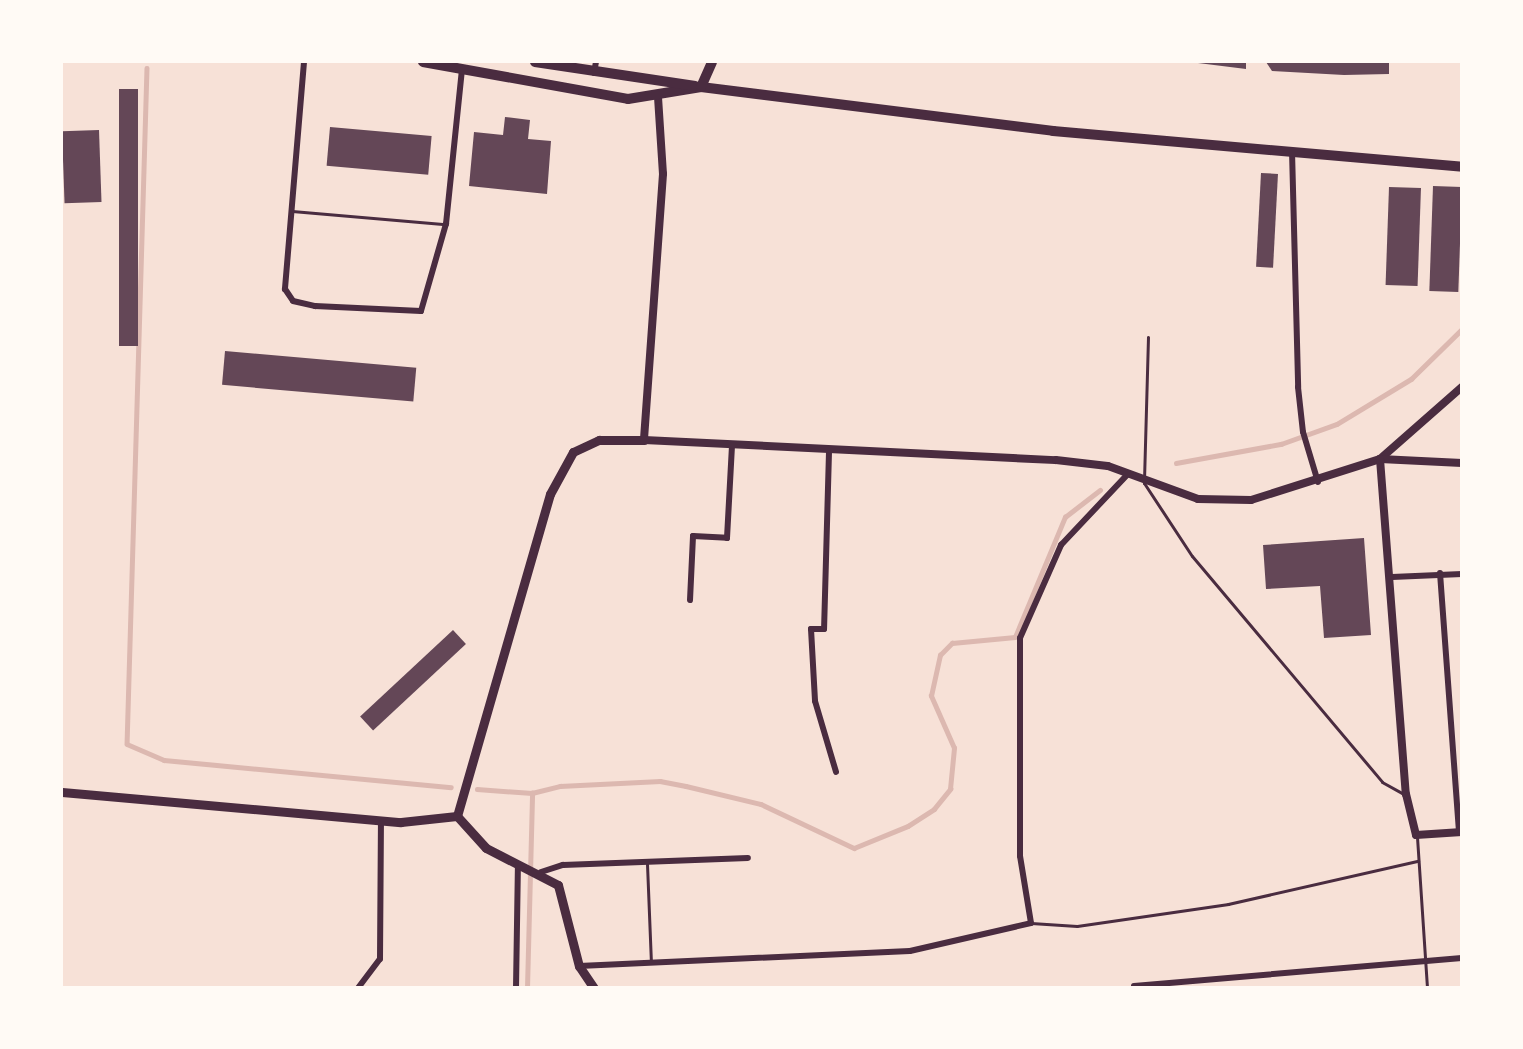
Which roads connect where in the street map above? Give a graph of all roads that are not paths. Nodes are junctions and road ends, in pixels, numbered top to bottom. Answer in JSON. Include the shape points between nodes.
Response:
{"nodes":[{"id":1,"x":304,"y":62,"type":"edge"},
{"id":2,"x":423,"y":62,"type":"edge"},
{"id":3,"x":535,"y":62,"type":"edge"},
{"id":4,"x":596,"y":62,"type":"edge"},
{"id":5,"x":712,"y":62,"type":"edge"},
{"id":6,"x":462,"y":70,"type":"junction"},
{"id":7,"x":594,"y":74,"type":"junction"},
{"id":8,"x":701,"y":87,"type":"junction"},
{"id":9,"x":658,"y":97,"type":"junction"},
{"id":10,"x":1292,"y":151,"type":"junction"},
{"id":11,"x":1461,"y":167,"type":"edge"},
{"id":12,"x":292,"y":211,"type":"junction"},
{"id":13,"x":446,"y":224,"type":"junction"},
{"id":14,"x":1148,"y":337,"type":"dead end"},
{"id":15,"x":1461,"y":387,"type":"edge"},
{"id":16,"x":644,"y":440,"type":"junction"},
{"id":17,"x":732,"y":446,"type":"junction"},
{"id":18,"x":829,"y":452,"type":"junction"},
{"id":19,"x":1380,"y":459,"type":"junction"},
{"id":20,"x":1461,"y":463,"type":"edge"},
{"id":21,"x":1127,"y":475,"type":"junction"},
{"id":22,"x":1318,"y":482,"type":"junction"},
{"id":23,"x":1144,"y":483,"type":"junction"},
{"id":24,"x":1440,"y":573,"type":"junction"},
{"id":25,"x":1461,"y":574,"type":"edge"},
{"id":26,"x":1392,"y":577,"type":"junction"},
{"id":27,"x":690,"y":600,"type":"dead end"},
{"id":28,"x":836,"y":772,"type":"dead end"},
{"id":29,"x":62,"y":792,"type":"edge"},
{"id":30,"x":1406,"y":794,"type":"junction"},
{"id":31,"x":458,"y":816,"type":"junction"},
{"id":32,"x":381,"y":821,"type":"junction"},
{"id":33,"x":1460,"y":832,"type":"edge"},
{"id":34,"x":1416,"y":836,"type":"junction"},
{"id":35,"x":748,"y":858,"type":"dead end"},
{"id":36,"x":1418,"y":861,"type":"junction"},
{"id":37,"x":647,"y":862,"type":"junction"},
{"id":38,"x":518,"y":865,"type":"junction"},
{"id":39,"x":541,"y":872,"type":"junction"},
{"id":40,"x":1031,"y":923,"type":"junction"},
{"id":41,"x":1461,"y":958,"type":"edge"},
{"id":42,"x":1425,"y":961,"type":"junction"},
{"id":43,"x":650,"y":964,"type":"junction"},
{"id":44,"x":579,"y":966,"type":"junction"},
{"id":45,"x":1134,"y":986,"type":"edge"},
{"id":46,"x":358,"y":987,"type":"edge"},
{"id":47,"x":516,"y":987,"type":"edge"},
{"id":48,"x":594,"y":987,"type":"edge"},
{"id":49,"x":1427,"y":987,"type":"edge"}],
"edges":[{"from":1,"to":12,"type":"street"},
{"from":2,"to":6,"type":"main road"},
{"from":3,"to":7,"type":"main road"},
{"from":4,"to":7,"type":"street"},
{"from":5,"to":8,"type":"main road"},
{"from":6,"to":9,"type":"main road","via":[[628,99]]},
{"from":6,"to":13,"type":"street"},
{"from":7,"to":8,"type":"main road"},
{"from":8,"to":9,"type":"main road"},
{"from":8,"to":10,"type":"main road","via":[[1053,131]]},
{"from":9,"to":16,"type":"street","via":[[663,174]]},
{"from":10,"to":11,"type":"main road"},
{"from":10,"to":22,"type":"street","via":[[1303,432]]},
{"from":12,"to":13,"type":"lane"},
{"from":12,"to":13,"type":"street","via":[[285,289],[293,301],[315,306],[421,311]]},
{"from":14,"to":23,"type":"lane"},
{"from":15,"to":19,"type":"street"},
{"from":16,"to":17,"type":"street"},
{"from":16,"to":31,"type":"main road","via":[[599,440],[573,452],[550,494]]},
{"from":17,"to":18,"type":"street"},
{"from":17,"to":27,"type":"street","via":[[727,538],[693,536]]},
{"from":18,"to":21,"type":"street","via":[[1056,460],[1107,466]]},
{"from":18,"to":28,"type":"street","via":[[824,629],[811,628],[815,701]]},
{"from":19,"to":20,"type":"street"},
{"from":19,"to":22,"type":"street"},
{"from":19,"to":26,"type":"street"},
{"from":21,"to":23,"type":"street"},
{"from":21,"to":40,"type":"street","via":[[1060,545],[1020,638],[1020,855]]},
{"from":22,"to":23,"type":"street","via":[[1251,500],[1198,499]]},
{"from":23,"to":30,"type":"lane","via":[[1207,574],[1382,782]]},
{"from":24,"to":25,"type":"street"},
{"from":24,"to":26,"type":"street"},
{"from":24,"to":33,"type":"street"},
{"from":26,"to":30,"type":"street"},
{"from":29,"to":32,"type":"main road"},
{"from":30,"to":34,"type":"street"},
{"from":31,"to":32,"type":"main road"},
{"from":31,"to":38,"type":"main road","via":[[486,848]]},
{"from":32,"to":46,"type":"street","via":[[380,959]]},
{"from":33,"to":34,"type":"street"},
{"from":34,"to":36,"type":"lane"},
{"from":35,"to":37,"type":"street"},
{"from":36,"to":40,"type":"lane","via":[[1228,904],[1077,926]]},
{"from":36,"to":42,"type":"lane"},
{"from":37,"to":39,"type":"street"},
{"from":37,"to":43,"type":"lane"},
{"from":38,"to":39,"type":"main road"},
{"from":38,"to":47,"type":"street"},
{"from":39,"to":44,"type":"main road","via":[[558,885]]},
{"from":40,"to":43,"type":"street","via":[[910,951]]},
{"from":41,"to":42,"type":"street"},
{"from":42,"to":45,"type":"street"},
{"from":42,"to":49,"type":"lane"},
{"from":43,"to":44,"type":"street"},
{"from":44,"to":48,"type":"main road"}]}
